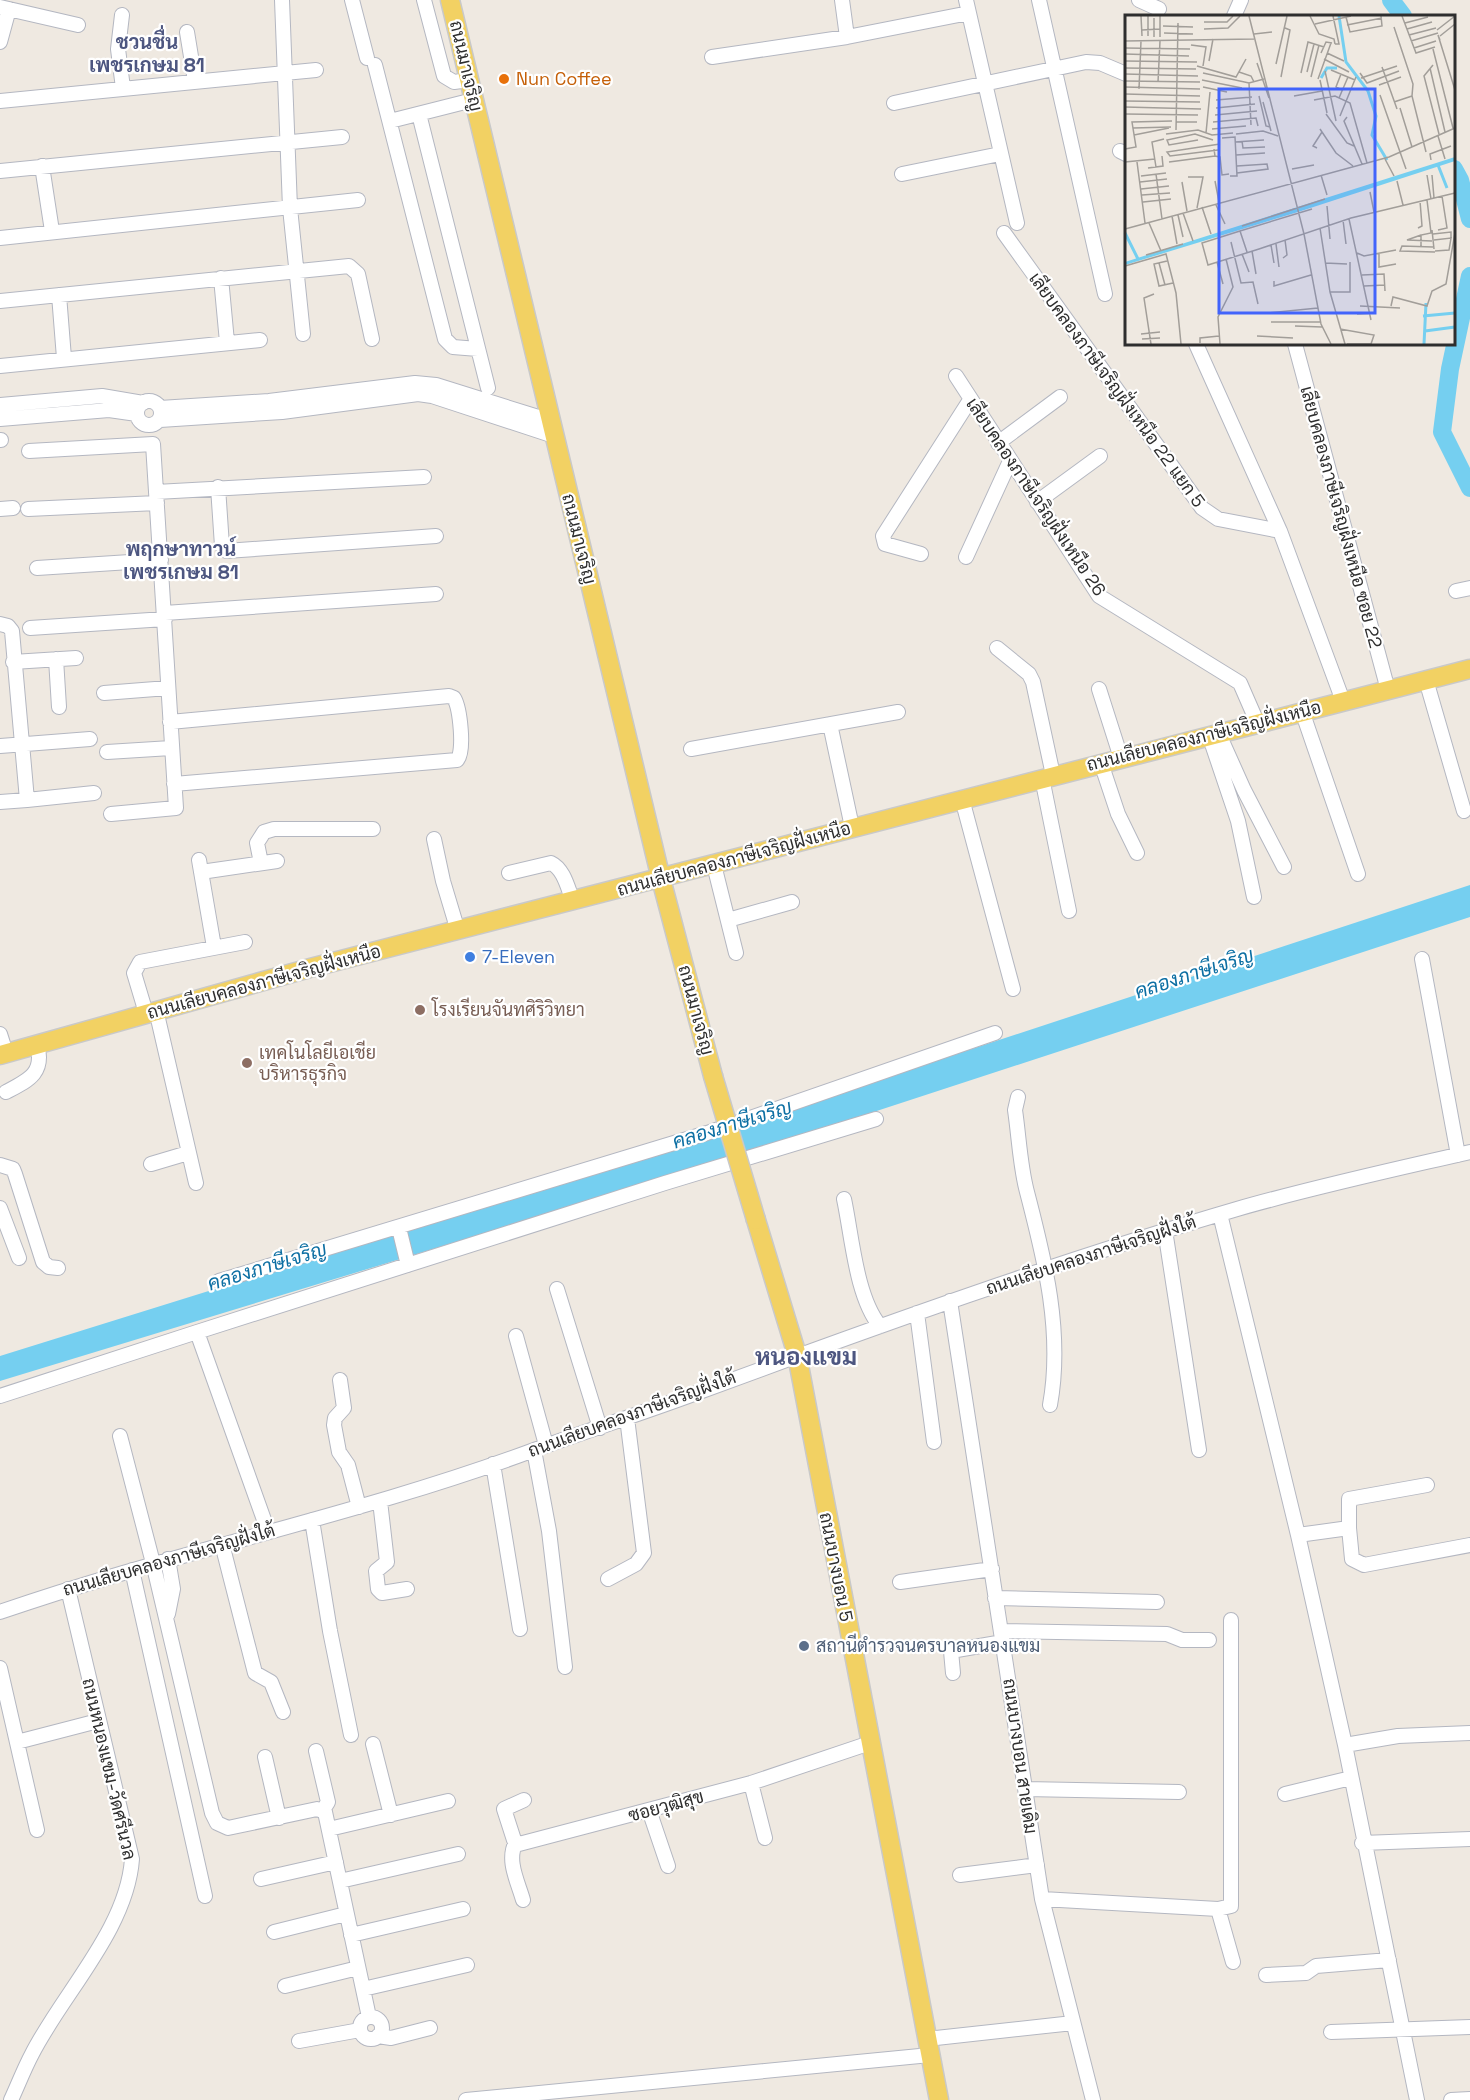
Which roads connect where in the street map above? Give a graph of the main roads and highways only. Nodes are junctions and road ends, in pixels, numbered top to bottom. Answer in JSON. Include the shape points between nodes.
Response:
{"nodes":[{"id":1,"x":450,"y":0,"type":"edge"},
{"id":2,"x":1470,"y":669,"type":"edge"},
{"id":3,"x":661,"y":879,"type":"junction"},
{"id":4,"x":3,"y":1054,"type":"edge"},
{"id":5,"x":713,"y":1076,"type":"joint"},
{"id":6,"x":939,"y":2100,"type":"edge"}],
"edges":[{"from":1,"to":3,"type":"main road","name":"ถนนมาเจริญ"},
{"from":2,"to":3,"type":"main road","name":"ถนนเลียบคลองภาษีเจริญฝั่งเหนือ"},
{"from":3,"to":4,"type":"main road","name":"ถนนเลียบคลองภาษีเจริญฝั่งเหนือ"},
{"from":3,"to":5,"type":"main road","name":"ถนนมาเจริญ"},
{"from":5,"to":6,"type":"main road","name":"ถนนบางบอน 5","bridge":true,"via":[[797,1355]]}]}
